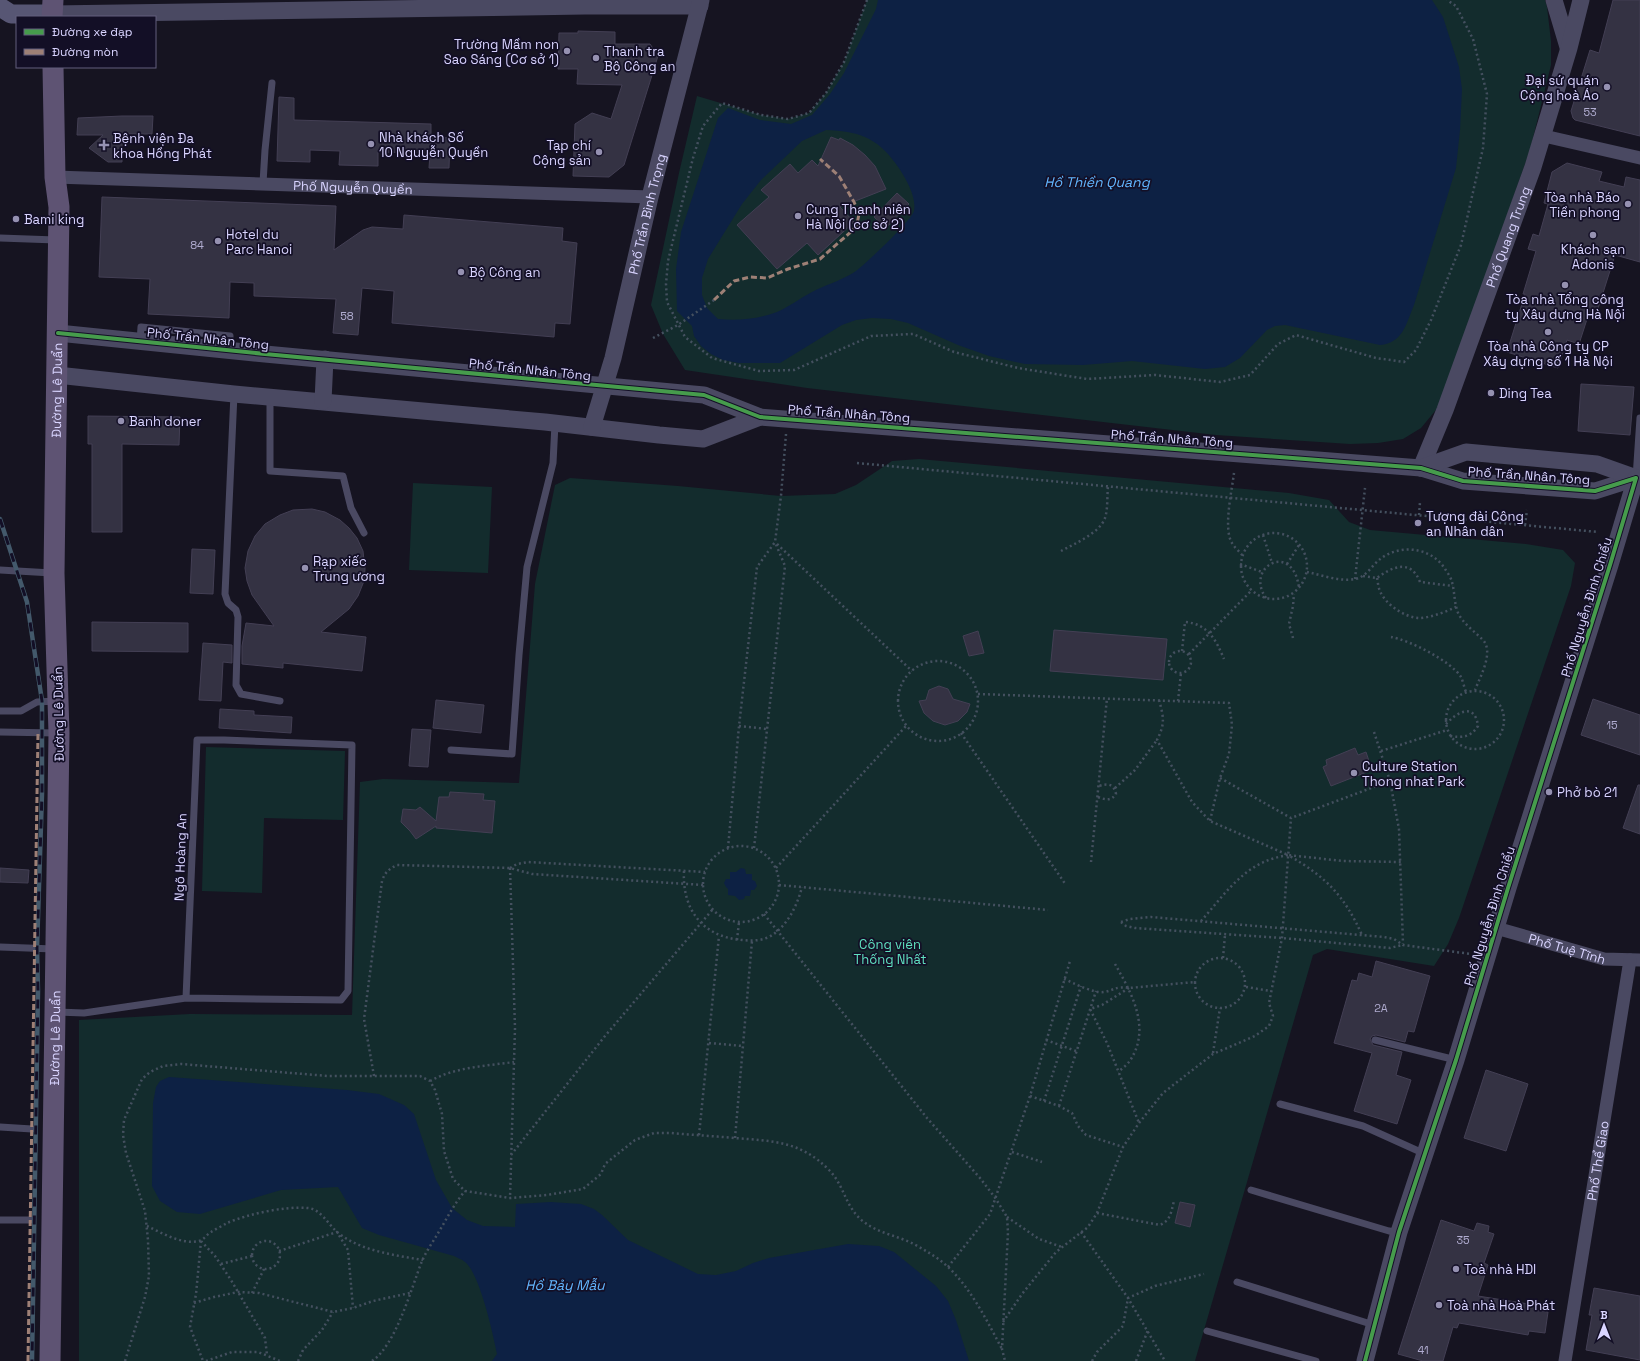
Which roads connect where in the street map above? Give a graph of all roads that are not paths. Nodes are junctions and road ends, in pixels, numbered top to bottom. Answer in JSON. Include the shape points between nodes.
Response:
{"nodes":[{"id":1,"x":1554,"y":0,"type":"edge"},
{"id":2,"x":1581,"y":0,"type":"edge"},
{"id":3,"x":700,"y":3,"type":"edge"},
{"id":4,"x":247,"y":5,"type":"edge"},
{"id":5,"x":52,"y":10,"type":"edge"},
{"id":6,"x":4,"y":14,"type":"edge"},
{"id":7,"x":1569,"y":48,"type":"junction"},
{"id":8,"x":53,"y":68,"type":"edge"},
{"id":9,"x":272,"y":83,"type":"dead end"},
{"id":10,"x":1544,"y":136,"type":"junction"},
{"id":11,"x":1640,"y":158,"type":"edge"},
{"id":12,"x":55,"y":176,"type":"junction"},
{"id":13,"x":263,"y":183,"type":"junction"},
{"id":14,"x":650,"y":197,"type":"junction"},
{"id":15,"x":0,"y":238,"type":"edge"},
{"id":16,"x":59,"y":240,"type":"junction"},
{"id":17,"x":58,"y":333,"type":"junction"},
{"id":18,"x":325,"y":359,"type":"junction"},
{"id":19,"x":57,"y":375,"type":"junction"},
{"id":20,"x":604,"y":386,"type":"junction"},
{"id":21,"x":234,"y":394,"type":"junction"},
{"id":22,"x":270,"y":396,"type":"junction"},
{"id":23,"x":323,"y":401,"type":"junction"},
{"id":24,"x":760,"y":417,"type":"junction"},
{"id":25,"x":1640,"y":418,"type":"edge"},
{"id":26,"x":555,"y":423,"type":"junction"},
{"id":27,"x":592,"y":427,"type":"junction"},
{"id":28,"x":1421,"y":468,"type":"junction"},
{"id":29,"x":1638,"y":479,"type":"edge"},
{"id":30,"x":364,"y":533,"type":"dead end"},
{"id":31,"x":0,"y":570,"type":"edge"},
{"id":32,"x":54,"y":573,"type":"junction"},
{"id":33,"x":59,"y":701,"type":"junction"},
{"id":34,"x":280,"y":701,"type":"dead end"},
{"id":35,"x":0,"y":711,"type":"edge"},
{"id":36,"x":0,"y":732,"type":"edge"},
{"id":37,"x":59,"y":733,"type":"junction"},
{"id":38,"x":451,"y":750,"type":"dead end"},
{"id":39,"x":1496,"y":928,"type":"junction"},
{"id":40,"x":0,"y":947,"type":"edge"},
{"id":41,"x":56,"y":949,"type":"junction"},
{"id":42,"x":1635,"y":960,"type":"edge"},
{"id":43,"x":186,"y":998,"type":"junction"},
{"id":44,"x":55,"y":1012,"type":"junction"},
{"id":45,"x":1375,"y":1040,"type":"dead end"},
{"id":46,"x":1456,"y":1060,"type":"junction"},
{"id":47,"x":1280,"y":1104,"type":"dead end"},
{"id":48,"x":0,"y":1127,"type":"edge"},
{"id":49,"x":32,"y":1129,"type":"dead end"},
{"id":50,"x":1424,"y":1154,"type":"junction"},
{"id":51,"x":1251,"y":1190,"type":"dead end"},
{"id":52,"x":0,"y":1220,"type":"edge"},
{"id":53,"x":30,"y":1220,"type":"dead end"},
{"id":54,"x":1399,"y":1232,"type":"junction"},
{"id":55,"x":1237,"y":1282,"type":"dead end"},
{"id":56,"x":1374,"y":1325,"type":"junction"},
{"id":57,"x":1207,"y":1331,"type":"dead end"},
{"id":58,"x":50,"y":1361,"type":"edge"},
{"id":59,"x":1316,"y":1361,"type":"edge"},
{"id":60,"x":1364,"y":1361,"type":"edge"},
{"id":61,"x":1565,"y":1361,"type":"edge"}],
"edges":[{"from":1,"to":7,"type":"street"},
{"from":2,"to":7,"type":"street","name":"Phố Quang Trung"},
{"from":3,"to":4,"type":"street"},
{"from":3,"to":14,"type":"street","name":"Phố Trần Bình Trọng"},
{"from":4,"to":5,"type":"street"},
{"from":5,"to":6,"type":"main road"},
{"from":7,"to":10,"type":"street","name":"Phố Quang Trung"},
{"from":8,"to":12,"type":"main road","name":"Đường Lê Duẩn"},
{"from":9,"to":13,"type":"lane"},
{"from":10,"to":11,"type":"street"},
{"from":10,"to":28,"type":"street","name":"Phố Quang Trung","via":[[1445,410]]},
{"from":12,"to":13,"type":"street","name":"Phố Nguyễn Quyền"},
{"from":12,"to":16,"type":"main road","name":"Đường Lê Duẩn","via":[[59,207]]},
{"from":13,"to":14,"type":"street","name":"Phố Nguyễn Quyền"},
{"from":14,"to":20,"type":"street","name":"Phố Trần Bình Trọng","via":[[614,358]]},
{"from":15,"to":16,"type":"lane"},
{"from":16,"to":17,"type":"main road","name":"Đường Lê Duẩn"},
{"from":17,"to":18,"type":"street","name":"Phố Trần Nhân Tông"},
{"from":17,"to":19,"type":"main road","name":"Đường Lê Duẩn"},
{"from":18,"to":20,"type":"street","name":"Phố Trần Nhân Tông"},
{"from":18,"to":23,"type":"street"},
{"from":19,"to":21,"type":"street","name":"Phố Trần Nhân Tông"},
{"from":19,"to":32,"type":"main road","name":"Đường Lê Duẩn"},
{"from":20,"to":24,"type":"street","name":"Phố Trần Nhân Tông","via":[[704,395]]},
{"from":20,"to":27,"type":"street","name":"Phố Trần Bình Trọng"},
{"from":21,"to":22,"type":"street","name":"Phố Trần Nhân Tông"},
{"from":21,"to":34,"type":"lane","via":[[225,594],[238,617],[236,685],[240,694]]},
{"from":22,"to":23,"type":"street","name":"Phố Trần Nhân Tông"},
{"from":22,"to":30,"type":"lane","via":[[270,471],[343,476],[351,508]]},
{"from":23,"to":26,"type":"street","name":"Phố Trần Nhân Tông"},
{"from":24,"to":27,"type":"street","name":"Phố Trần Nhân Tông","via":[[703,439]]},
{"from":24,"to":28,"type":"street","name":"Phố Trần Nhân Tông"},
{"from":25,"to":29,"type":"lane"},
{"from":26,"to":27,"type":"street","name":"Phố Trần Nhân Tông"},
{"from":26,"to":38,"type":"lane","via":[[553,463],[527,567],[512,754]]},
{"from":28,"to":29,"type":"street","name":"Phố Trần Nhân Tông","via":[[1463,481],[1595,491]]},
{"from":28,"to":29,"type":"street","name":"Phố Trần Nhân Tông","via":[[1466,452],[1597,464]]},
{"from":29,"to":39,"type":"street","name":"Phố Nguyễn Đình Chiểu"},
{"from":31,"to":32,"type":"lane"},
{"from":32,"to":33,"type":"main road","name":"Đường Lê Duẩn"},
{"from":33,"to":35,"type":"lane","via":[[37,702],[21,711]]},
{"from":33,"to":37,"type":"main road","name":"Đường Lê Duẩn"},
{"from":36,"to":37,"type":"lane"},
{"from":37,"to":41,"type":"main road","name":"Đường Lê Duẩn"},
{"from":39,"to":42,"type":"street","name":"Phố Tuệ Tĩnh","via":[[1604,959]]},
{"from":39,"to":46,"type":"street","name":"Phố Nguyễn Đình Chiểu"},
{"from":40,"to":41,"type":"lane"},
{"from":41,"to":44,"type":"main road","name":"Đường Lê Duẩn"},
{"from":42,"to":61,"type":"street","name":"Phố Thể Giao"},
{"from":43,"to":43,"type":"lane","name":"Ngõ Hoàng An","via":[[341,1000],[348,991],[352,745],[197,740]]},
{"from":43,"to":44,"type":"lane","via":[[84,1013]]},
{"from":44,"to":58,"type":"main road","name":"Đường Lê Duẩn"},
{"from":45,"to":46,"type":"lane"},
{"from":46,"to":50,"type":"street","name":"Phố Nguyễn Đình Chiểu"},
{"from":47,"to":50,"type":"lane","via":[[1363,1126]]},
{"from":48,"to":49,"type":"lane"},
{"from":50,"to":54,"type":"street","name":"Phố Nguyễn Đình Chiểu"},
{"from":51,"to":54,"type":"lane"},
{"from":52,"to":53,"type":"lane"},
{"from":54,"to":56,"type":"street","name":"Phố Nguyễn Đình Chiểu"},
{"from":55,"to":56,"type":"lane"},
{"from":56,"to":60,"type":"street","name":"Phố Nguyễn Đình Chiểu"},
{"from":57,"to":59,"type":"lane"}]}
